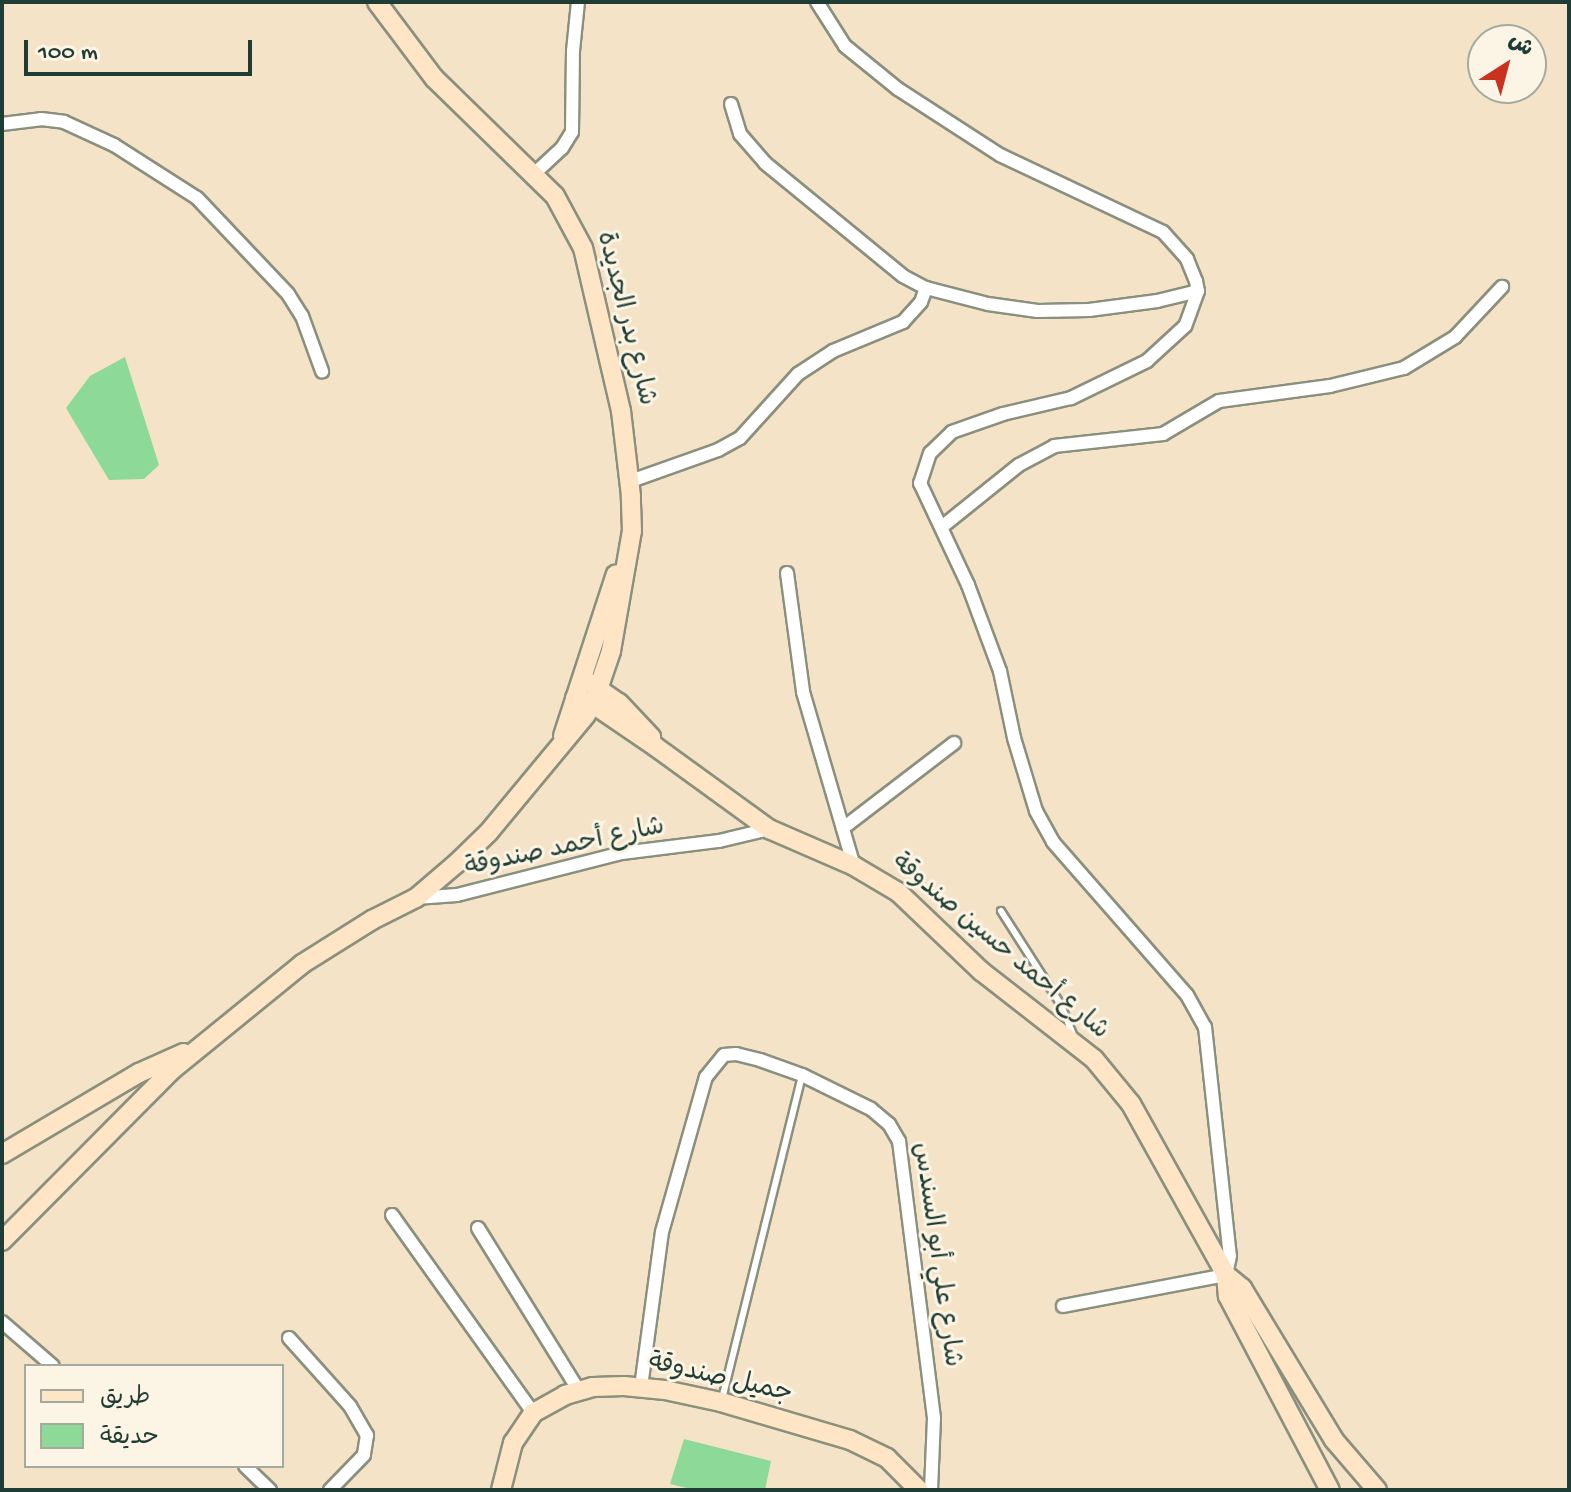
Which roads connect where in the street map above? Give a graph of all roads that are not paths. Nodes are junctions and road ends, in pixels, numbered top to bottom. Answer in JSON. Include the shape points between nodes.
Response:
{"nodes":[{"id":1,"x":377,"y":2,"type":"edge"},
{"id":2,"x":578,"y":2,"type":"edge"},
{"id":3,"x":817,"y":2,"type":"edge"},
{"id":4,"x":731,"y":104,"type":"dead end"},
{"id":5,"x":2,"y":124,"type":"edge"},
{"id":6,"x":535,"y":173,"type":"junction"},
{"id":7,"x":1502,"y":287,"type":"dead end"},
{"id":8,"x":926,"y":288,"type":"junction"},
{"id":9,"x":1198,"y":291,"type":"junction"},
{"id":10,"x":322,"y":371,"type":"dead end"},
{"id":11,"x":628,"y":482,"type":"junction"},
{"id":12,"x":943,"y":526,"type":"junction"},
{"id":13,"x":787,"y":573,"type":"dead end"},
{"id":14,"x":587,"y":692,"type":"junction"},
{"id":15,"x":954,"y":743,"type":"dead end"},
{"id":16,"x":843,"y":828,"type":"junction"},
{"id":17,"x":769,"y":829,"type":"junction"},
{"id":18,"x":854,"y":866,"type":"junction"},
{"id":19,"x":416,"y":898,"type":"junction"},
{"id":20,"x":1001,"y":911,"type":"dead end"},
{"id":21,"x":208,"y":1043,"type":"junction"},
{"id":22,"x":1076,"y":1043,"type":"junction"},
{"id":23,"x":802,"y":1075,"type":"junction"},
{"id":24,"x":2,"y":1154,"type":"edge"},
{"id":25,"x":392,"y":1215,"type":"dead end"},
{"id":26,"x":478,"y":1228,"type":"dead end"},
{"id":27,"x":2,"y":1241,"type":"edge"},
{"id":28,"x":1226,"y":1275,"type":"junction"},
{"id":29,"x":1063,"y":1306,"type":"dead end"},
{"id":30,"x":2,"y":1322,"type":"edge"},
{"id":31,"x":289,"y":1338,"type":"dead end"},
{"id":32,"x":51,"y":1364,"type":"edge"},
{"id":33,"x":641,"y":1387,"type":"junction"},
{"id":34,"x":579,"y":1391,"type":"junction"},
{"id":35,"x":721,"y":1402,"type":"junction"},
{"id":36,"x":533,"y":1413,"type":"junction"},
{"id":37,"x":247,"y":1468,"type":"edge"},
{"id":38,"x":270,"y":1490,"type":"edge"},
{"id":39,"x":330,"y":1490,"type":"edge"},
{"id":40,"x":501,"y":1490,"type":"edge"},
{"id":41,"x":919,"y":1490,"type":"edge"},
{"id":42,"x":931,"y":1490,"type":"edge"},
{"id":43,"x":1330,"y":1490,"type":"edge"},
{"id":44,"x":1377,"y":1490,"type":"edge"}],
"edges":[{"from":1,"to":6,"type":"main road","name":"شارع بدر الجديدة","via":[[434,78]]},
{"from":2,"to":6,"type":"street","via":[[572,132]]},
{"from":3,"to":9,"type":"street","via":[[845,46],[898,89],[1000,155],[1163,232],[1187,259]]},
{"from":4,"to":8,"type":"street","via":[[740,134],[765,163],[903,276]]},
{"from":5,"to":10,"type":"street","via":[[64,122],[114,145],[197,198],[288,294]]},
{"from":6,"to":11,"type":"main road","name":"شارع بدر الجديدة","via":[[564,208],[583,248],[610,354]]},
{"from":7,"to":12,"type":"street","via":[[1455,337],[1404,368],[1330,386],[1219,401],[1163,434],[1054,446],[1019,465]]},
{"from":8,"to":9,"type":"street","via":[[988,304],[1051,311],[1157,301]]},
{"from":8,"to":11,"type":"street","via":[[903,322],[833,351],[798,374],[740,438]]},
{"from":9,"to":12,"type":"street","via":[[1188,320],[1172,342],[1128,373],[1071,398],[979,421],[942,439],[926,462],[920,490]]},
{"from":11,"to":14,"type":"main road","name":"شارع بدر الجديدة","via":[[632,531],[601,614]]},
{"from":12,"to":28,"type":"street","via":[[1000,671],[1036,811],[1053,842],[1201,1016],[1230,1256]]},
{"from":13,"to":16,"type":"street","via":[[803,692]]},
{"from":14,"to":17,"type":"main road","name":"شارع أحمد حسين صندوقة"},
{"from":14,"to":19,"type":"main road","name":"شارع بدر الجديدة","via":[[562,739],[488,833]]},
{"from":15,"to":16,"type":"street"},
{"from":16,"to":18,"type":"street"},
{"from":17,"to":18,"type":"main road","name":"شارع أحمد حسين صندوقة"},
{"from":17,"to":19,"type":"street","name":"شارع أحمد صندوقة","via":[[622,853],[457,895]]},
{"from":18,"to":22,"type":"main road","name":"شارع أحمد حسين صندوقة","via":[[898,892],[981,971]]},
{"from":19,"to":21,"type":"main road","via":[[302,964]]},
{"from":20,"to":22,"type":"lane","via":[[1061,1005]]},
{"from":21,"to":24,"type":"main road","via":[[139,1073]]},
{"from":21,"to":27,"type":"main road","via":[[138,1101]]},
{"from":22,"to":28,"type":"main road","name":"شارع أحمد حسين صندوقة","via":[[1131,1104]]},
{"from":23,"to":33,"type":"street","name":"شارع علي أبو السندس","via":[[736,1054],[719,1058],[706,1077],[662,1232]]},
{"from":23,"to":35,"type":"lane"},
{"from":23,"to":42,"type":"street","name":"شارع علي أبو السندس","via":[[871,1109],[889,1124],[903,1152],[934,1418]]},
{"from":25,"to":36,"type":"street"},
{"from":26,"to":34,"type":"street"},
{"from":28,"to":29,"type":"street"},
{"from":28,"to":43,"type":"main road","name":"شارع أحمد حسين صندوقة","via":[[1228,1296]]},
{"from":28,"to":44,"type":"main road","name":"شارع أحمد حسين صندوقة","via":[[1242,1288],[1334,1440]]},
{"from":30,"to":32,"type":"street"},
{"from":31,"to":39,"type":"street","via":[[350,1406],[367,1435],[364,1455]]},
{"from":33,"to":34,"type":"main road","name":"جميل صندوقة"},
{"from":33,"to":35,"type":"main road","name":"جميل صندوقة"},
{"from":34,"to":36,"type":"main road","name":"جميل صندوقة"},
{"from":35,"to":41,"type":"main road","name":"جميل صندوقة","via":[[850,1440],[887,1458]]},
{"from":36,"to":40,"type":"main road","via":[[513,1443]]},
{"from":37,"to":38,"type":"street"}]}
